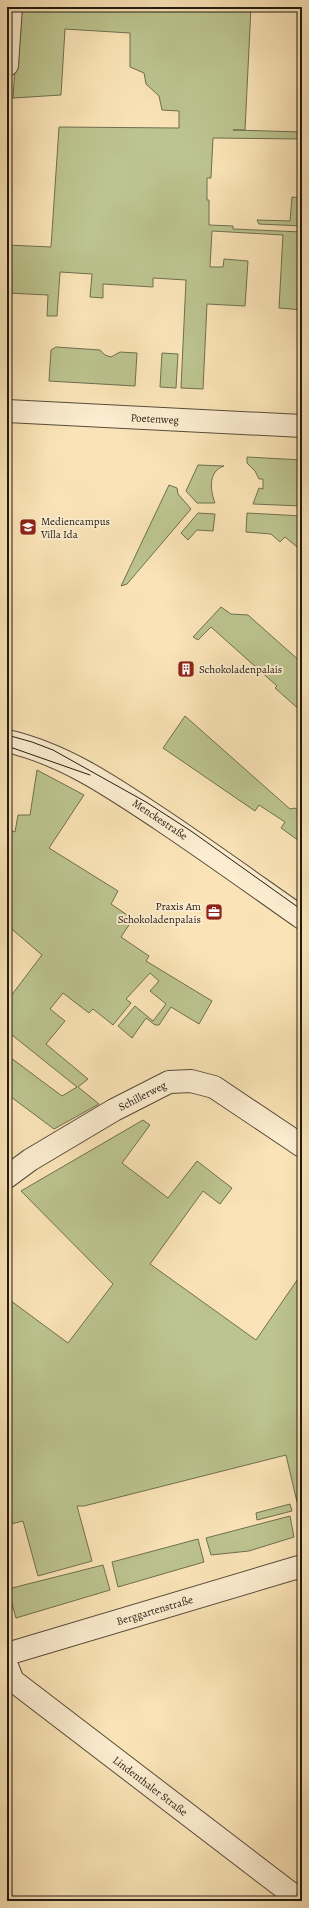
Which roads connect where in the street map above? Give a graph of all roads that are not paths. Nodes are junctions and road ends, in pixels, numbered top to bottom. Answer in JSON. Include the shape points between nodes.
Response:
{"nodes":[{"id":1,"x":11,"y":7,"type":"edge"},
{"id":2,"x":7,"y":65,"type":"edge"},
{"id":3,"x":7,"y":411,"type":"edge"},
{"id":4,"x":302,"y":426,"type":"edge"},
{"id":5,"x":7,"y":741,"type":"edge"},
{"id":6,"x":302,"y":918,"type":"edge"},
{"id":7,"x":302,"y":1146,"type":"edge"},
{"id":8,"x":7,"y":1177,"type":"edge"},
{"id":9,"x":302,"y":1566,"type":"edge"},
{"id":10,"x":7,"y":1654,"type":"edge"},
{"id":11,"x":7,"y":1666,"type":"edge"},
{"id":12,"x":301,"y":1901,"type":"edge"}],
"edges":[{"from":1,"to":2,"type":"street"},
{"from":3,"to":4,"type":"street","name":"Poetenweg"},
{"from":5,"to":6,"type":"street","name":"Menckestraße","via":[[62,760],[107,784]]},
{"from":7,"to":8,"type":"street","name":"Schillerweg","via":[[214,1087],[191,1081],[169,1082],[114,1110],[30,1160]]},
{"from":9,"to":10,"type":"street","name":"Berggartenstraße"},
{"from":11,"to":12,"type":"street","name":"Lindenthaler Straße","via":[[13,1681]]}]}
